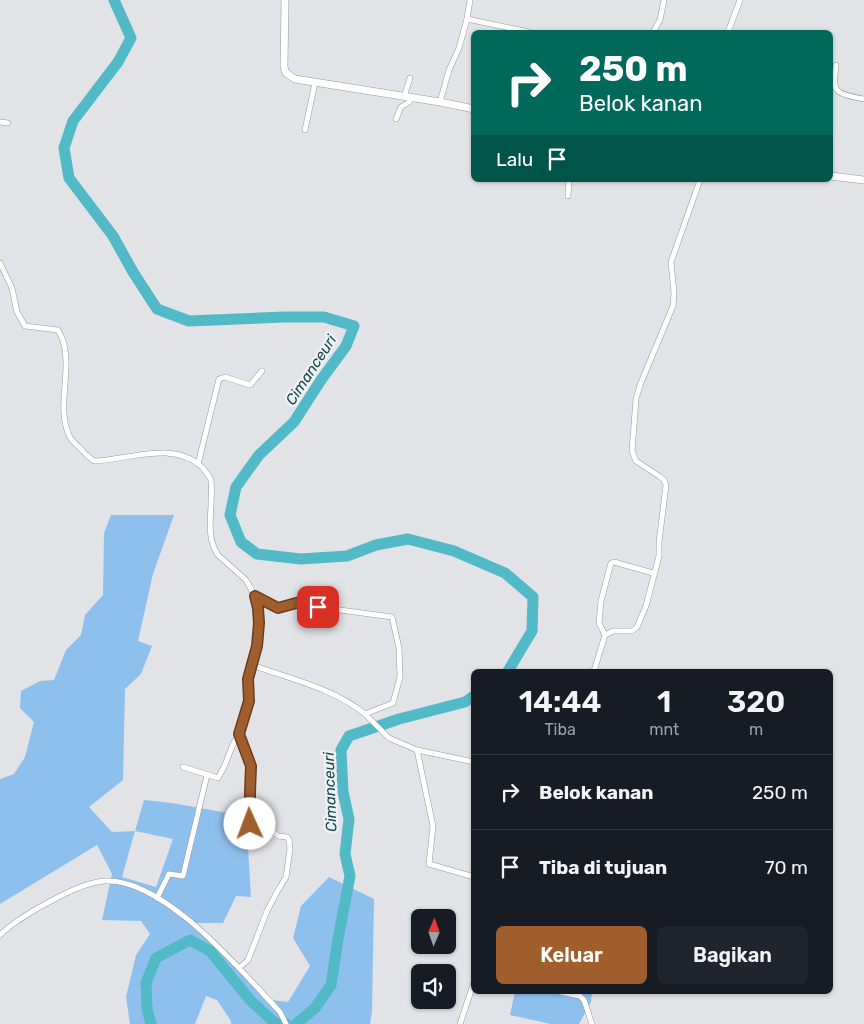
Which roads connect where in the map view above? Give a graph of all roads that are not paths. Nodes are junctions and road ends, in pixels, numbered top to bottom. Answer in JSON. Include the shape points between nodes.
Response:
{"nodes":[{"id":1,"x":285,"y":0,"type":"edge"},
{"id":2,"x":470,"y":0,"type":"edge"},
{"id":3,"x":664,"y":0,"type":"edge"},
{"id":4,"x":740,"y":0,"type":"edge"},
{"id":5,"x":467,"y":19,"type":"junction"},
{"id":6,"x":519,"y":30,"type":"edge"},
{"id":7,"x":654,"y":30,"type":"edge"},
{"id":8,"x":729,"y":30,"type":"edge"},
{"id":9,"x":836,"y":65,"type":"dead end"},
{"id":10,"x":410,"y":78,"type":"dead end"},
{"id":11,"x":315,"y":83,"type":"junction"},
{"id":12,"x":408,"y":98,"type":"junction"},
{"id":13,"x":864,"y":99,"type":"edge"},
{"id":14,"x":440,"y":102,"type":"junction"},
{"id":15,"x":471,"y":108,"type":"edge"},
{"id":16,"x":396,"y":119,"type":"dead end"},
{"id":17,"x":0,"y":122,"type":"edge"},
{"id":18,"x":8,"y":123,"type":"dead end"},
{"id":19,"x":305,"y":130,"type":"dead end"},
{"id":20,"x":833,"y":176,"type":"edge"},
{"id":21,"x":864,"y":180,"type":"edge"},
{"id":22,"x":569,"y":182,"type":"edge"},
{"id":23,"x":699,"y":182,"type":"edge"},
{"id":24,"x":568,"y":196,"type":"dead end"},
{"id":25,"x":0,"y":263,"type":"edge"},
{"id":26,"x":262,"y":371,"type":"dead end"},
{"id":27,"x":198,"y":464,"type":"junction"},
{"id":28,"x":654,"y":573,"type":"junction"},
{"id":29,"x":255,"y":596,"type":"junction"},
{"id":30,"x":605,"y":635,"type":"junction"},
{"id":31,"x":252,"y":664,"type":"junction"},
{"id":32,"x":595,"y":669,"type":"edge"},
{"id":33,"x":366,"y":715,"type":"dead end"},
{"id":34,"x":239,"y":734,"type":"junction"},
{"id":35,"x":417,"y":750,"type":"junction"},
{"id":36,"x":471,"y":761,"type":"edge"},
{"id":37,"x":183,"y":767,"type":"dead end"},
{"id":38,"x":207,"y":775,"type":"junction"},
{"id":39,"x":471,"y":876,"type":"edge"},
{"id":40,"x":156,"y":898,"type":"junction"},
{"id":41,"x":0,"y":935,"type":"edge"},
{"id":42,"x":239,"y":968,"type":"junction"},
{"id":43,"x":471,"y":991,"type":"edge"},
{"id":44,"x":570,"y":994,"type":"edge"},
{"id":45,"x":286,"y":1024,"type":"edge"},
{"id":46,"x":460,"y":1024,"type":"edge"},
{"id":47,"x":592,"y":1024,"type":"edge"}],
"edges":[{"from":1,"to":11,"type":"street","via":[[286,73],[295,79]]},
{"from":2,"to":5,"type":"street"},
{"from":3,"to":7,"type":"street"},
{"from":4,"to":8,"type":"street"},
{"from":5,"to":6,"type":"street"},
{"from":5,"to":14,"type":"street"},
{"from":9,"to":13,"type":"street","via":[[837,90]]},
{"from":10,"to":12,"type":"street"},
{"from":11,"to":12,"type":"street"},
{"from":11,"to":19,"type":"street"},
{"from":12,"to":14,"type":"street"},
{"from":12,"to":16,"type":"street","via":[[409,102],[402,107]]},
{"from":14,"to":15,"type":"street"},
{"from":17,"to":18,"type":"street"},
{"from":20,"to":21,"type":"street"},
{"from":22,"to":24,"type":"street"},
{"from":23,"to":28,"type":"street","via":[[671,262],[673,306],[636,400],[632,451],[636,461],[664,480],[666,485]]},
{"from":25,"to":27,"type":"street","via":[[25,326],[58,330],[63,341],[66,363],[64,419],[68,434],[88,457],[94,461],[162,453],[184,457]]},
{"from":26,"to":27,"type":"street","via":[[250,385],[225,377],[219,379]]},
{"from":27,"to":29,"type":"street","via":[[210,478],[210,536],[215,550],[246,580]]},
{"from":28,"to":30,"type":"street","via":[[637,627],[632,632],[613,631]]},
{"from":28,"to":30,"type":"street","via":[[611,563],[599,623]]},
{"from":29,"to":31,"type":"street","via":[[259,623]]},
{"from":29,"to":31,"type":"street","via":[[278,608],[300,602],[392,617],[399,648],[400,677],[393,703],[365,714],[354,705],[307,683]]},
{"from":30,"to":32,"type":"street"},
{"from":31,"to":34,"type":"street","via":[[248,679],[249,701]]},
{"from":33,"to":35,"type":"street","via":[[389,738]]},
{"from":34,"to":38,"type":"street","via":[[218,778]]},
{"from":34,"to":42,"type":"street","via":[[251,766],[250,824],[270,829],[278,836],[287,836],[290,849],[286,877],[248,960]]},
{"from":35,"to":36,"type":"street"},
{"from":35,"to":39,"type":"street","via":[[433,826],[429,864]]},
{"from":37,"to":38,"type":"street"},
{"from":38,"to":40,"type":"street","via":[[183,876],[169,874]]},
{"from":40,"to":41,"type":"street","via":[[116,882],[90,884],[36,909]]},
{"from":40,"to":42,"type":"street","via":[[196,925]]},
{"from":42,"to":45,"type":"street","via":[[280,1012]]},
{"from":43,"to":46,"type":"street"},
{"from":44,"to":47,"type":"street","via":[[584,1000]]}]}
